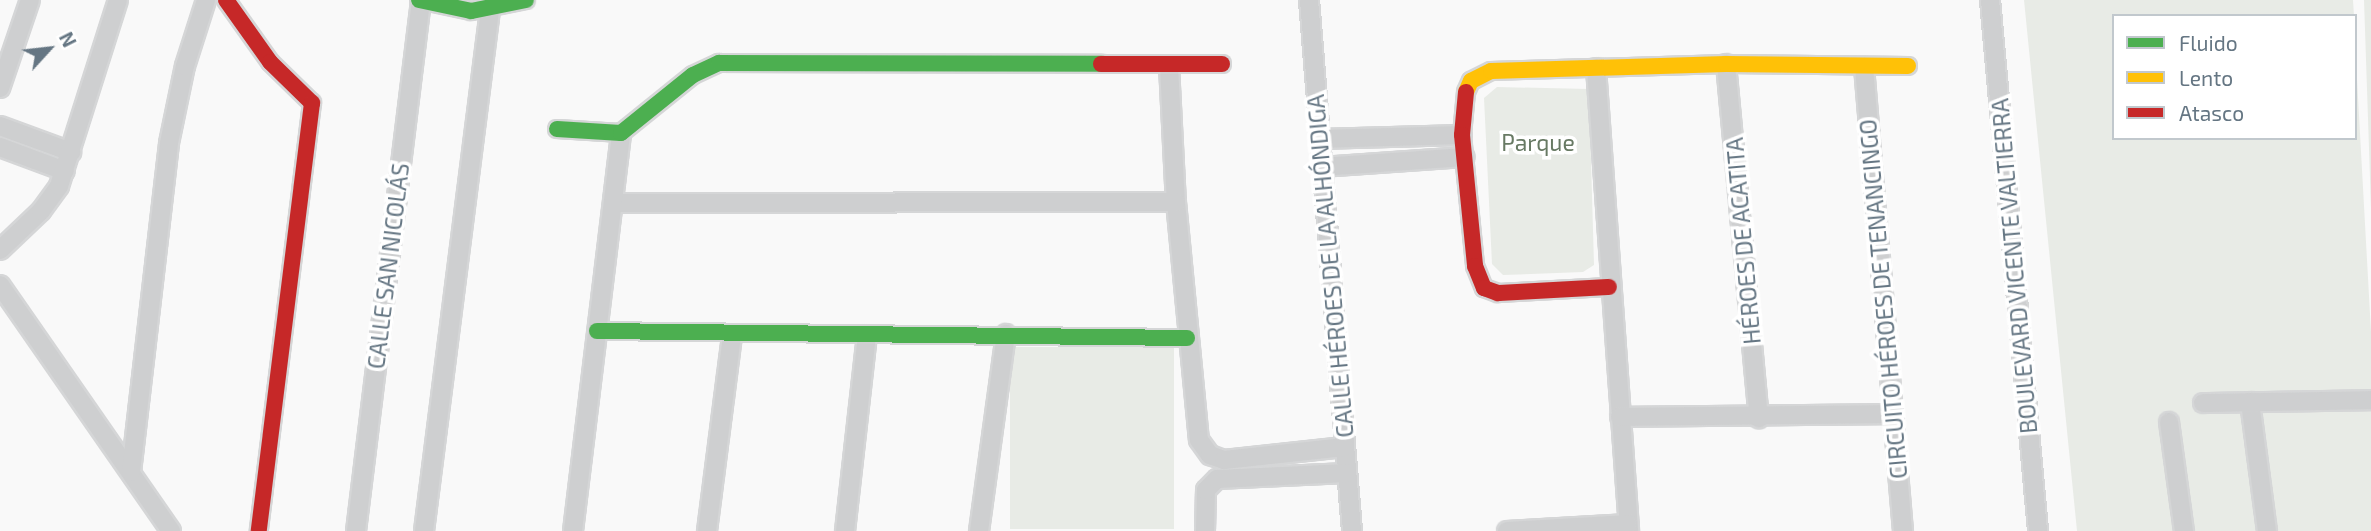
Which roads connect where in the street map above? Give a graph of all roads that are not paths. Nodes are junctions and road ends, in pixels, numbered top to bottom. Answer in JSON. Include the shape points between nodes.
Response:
{"nodes":[{"id":1,"x":30,"y":0,"type":"edge"},
{"id":2,"x":118,"y":0,"type":"edge"},
{"id":3,"x":206,"y":0,"type":"edge"},
{"id":4,"x":226,"y":0,"type":"edge"},
{"id":5,"x":526,"y":0,"type":"edge"},
{"id":6,"x":1309,"y":0,"type":"edge"},
{"id":7,"x":1990,"y":0,"type":"edge"},
{"id":8,"x":420,"y":1,"type":"edge"},
{"id":9,"x":491,"y":10,"type":"junction"},
{"id":10,"x":1222,"y":64,"type":"dead end"},
{"id":11,"x":1727,"y":64,"type":"junction"},
{"id":12,"x":1168,"y":66,"type":"junction"},
{"id":13,"x":1908,"y":66,"type":"dead end"},
{"id":14,"x":1864,"y":67,"type":"junction"},
{"id":15,"x":1596,"y":68,"type":"junction"},
{"id":16,"x":0,"y":88,"type":"edge"},
{"id":17,"x":0,"y":126,"type":"edge"},
{"id":18,"x":557,"y":129,"type":"dead end"},
{"id":19,"x":621,"y":133,"type":"junction"},
{"id":20,"x":1462,"y":135,"type":"junction"},
{"id":21,"x":1319,"y":139,"type":"junction"},
{"id":22,"x":0,"y":147,"type":"edge"},
{"id":23,"x":71,"y":152,"type":"junction"},
{"id":24,"x":1465,"y":157,"type":"junction"},
{"id":25,"x":1321,"y":167,"type":"junction"},
{"id":26,"x":65,"y":171,"type":"junction"},
{"id":27,"x":1176,"y":202,"type":"junction"},
{"id":28,"x":613,"y":203,"type":"junction"},
{"id":29,"x":0,"y":250,"type":"edge"},
{"id":30,"x":0,"y":285,"type":"edge"},
{"id":31,"x":1609,"y":287,"type":"junction"},
{"id":32,"x":597,"y":331,"type":"junction"},
{"id":33,"x":1006,"y":334,"type":"junction"},
{"id":34,"x":867,"y":335,"type":"junction"},
{"id":35,"x":732,"y":336,"type":"junction"},
{"id":36,"x":1187,"y":338,"type":"junction"},
{"id":37,"x":2371,"y":400,"type":"edge"},
{"id":38,"x":2203,"y":402,"type":"dead end"},
{"id":39,"x":2250,"y":402,"type":"junction"},
{"id":40,"x":1892,"y":414,"type":"junction"},
{"id":41,"x":1620,"y":417,"type":"junction"},
{"id":42,"x":1759,"y":418,"type":"junction"},
{"id":43,"x":2169,"y":422,"type":"dead end"},
{"id":44,"x":1345,"y":447,"type":"junction"},
{"id":45,"x":131,"y":472,"type":"junction"},
{"id":46,"x":1347,"y":473,"type":"junction"},
{"id":47,"x":1628,"y":527,"type":"edge"},
{"id":48,"x":170,"y":531,"type":"edge"},
{"id":49,"x":259,"y":531,"type":"edge"},
{"id":50,"x":356,"y":531,"type":"edge"},
{"id":51,"x":424,"y":531,"type":"edge"},
{"id":52,"x":573,"y":531,"type":"edge"},
{"id":53,"x":707,"y":531,"type":"edge"},
{"id":54,"x":845,"y":531,"type":"edge"},
{"id":55,"x":979,"y":531,"type":"edge"},
{"id":56,"x":1205,"y":531,"type":"edge"},
{"id":57,"x":1352,"y":531,"type":"edge"},
{"id":58,"x":1507,"y":531,"type":"edge"},
{"id":59,"x":1903,"y":531,"type":"edge"},
{"id":60,"x":2038,"y":531,"type":"edge"},
{"id":61,"x":2184,"y":531,"type":"edge"},
{"id":62,"x":2267,"y":531,"type":"edge"}],
"edges":[{"from":1,"to":16,"type":"street"},
{"from":2,"to":23,"type":"street"},
{"from":3,"to":45,"type":"street","via":[[185,66],[169,143]]},
{"from":4,"to":49,"type":"street","via":[[270,62],[312,103]]},
{"from":5,"to":9,"type":"street"},
{"from":6,"to":21,"type":"street","name":"CALLE HÉROES DE LA ALHÓNDIGA"},
{"from":7,"to":60,"type":"street","name":"BOULEVARD VICENTE VALTIERRA"},
{"from":8,"to":9,"type":"street","via":[[452,9]]},
{"from":8,"to":50,"type":"street","name":"CALLE SAN NICOLÁS"},
{"from":9,"to":51,"type":"street"},
{"from":10,"to":12,"type":"street"},
{"from":11,"to":14,"type":"street"},
{"from":11,"to":15,"type":"street"},
{"from":11,"to":42,"type":"street","name":"HÉROES DE ACATITA"},
{"from":12,"to":19,"type":"street","via":[[719,63],[693,75]]},
{"from":12,"to":27,"type":"street"},
{"from":13,"to":14,"type":"street"},
{"from":14,"to":40,"type":"street","name":"CIRCUITO HÉROES DE TENANCINGO"},
{"from":15,"to":20,"type":"street","via":[[1480,75],[1467,85]]},
{"from":15,"to":31,"type":"street"},
{"from":17,"to":23,"type":"street"},
{"from":18,"to":19,"type":"street"},
{"from":19,"to":28,"type":"street"},
{"from":20,"to":21,"type":"street"},
{"from":20,"to":24,"type":"street"},
{"from":21,"to":25,"type":"street","name":"CALLE HÉROES DE LA ALHÓNDIGA"},
{"from":22,"to":26,"type":"street"},
{"from":23,"to":26,"type":"street"},
{"from":24,"to":25,"type":"street"},
{"from":24,"to":31,"type":"street","via":[[1475,266],[1484,288],[1498,293]]},
{"from":25,"to":44,"type":"street","name":"CALLE HÉROES DE LA ALHÓNDIGA"},
{"from":26,"to":29,"type":"street","via":[[52,198]]},
{"from":27,"to":28,"type":"street"},
{"from":27,"to":36,"type":"street"},
{"from":28,"to":32,"type":"street"},
{"from":30,"to":45,"type":"street"},
{"from":31,"to":41,"type":"street"},
{"from":32,"to":35,"type":"street"},
{"from":32,"to":52,"type":"street"},
{"from":33,"to":34,"type":"street"},
{"from":33,"to":36,"type":"street"},
{"from":33,"to":55,"type":"street"},
{"from":34,"to":35,"type":"street"},
{"from":34,"to":54,"type":"street"},
{"from":35,"to":53,"type":"street"},
{"from":36,"to":44,"type":"street","via":[[1199,440],[1210,455],[1224,460]]},
{"from":37,"to":39,"type":"street"},
{"from":38,"to":39,"type":"street"},
{"from":39,"to":62,"type":"street"},
{"from":40,"to":42,"type":"street"},
{"from":40,"to":59,"type":"street","name":"CIRCUITO HÉROES DE TENANCINGO"},
{"from":41,"to":42,"type":"street"},
{"from":41,"to":47,"type":"street"},
{"from":43,"to":61,"type":"street"},
{"from":44,"to":46,"type":"street","name":"CALLE HÉROES DE LA ALHÓNDIGA"},
{"from":45,"to":48,"type":"street"},
{"from":46,"to":56,"type":"street","via":[[1217,479],[1206,490]]},
{"from":46,"to":57,"type":"street","name":"CALLE HÉROES DE LA ALHÓNDIGA"},
{"from":47,"to":58,"type":"street"}]}
